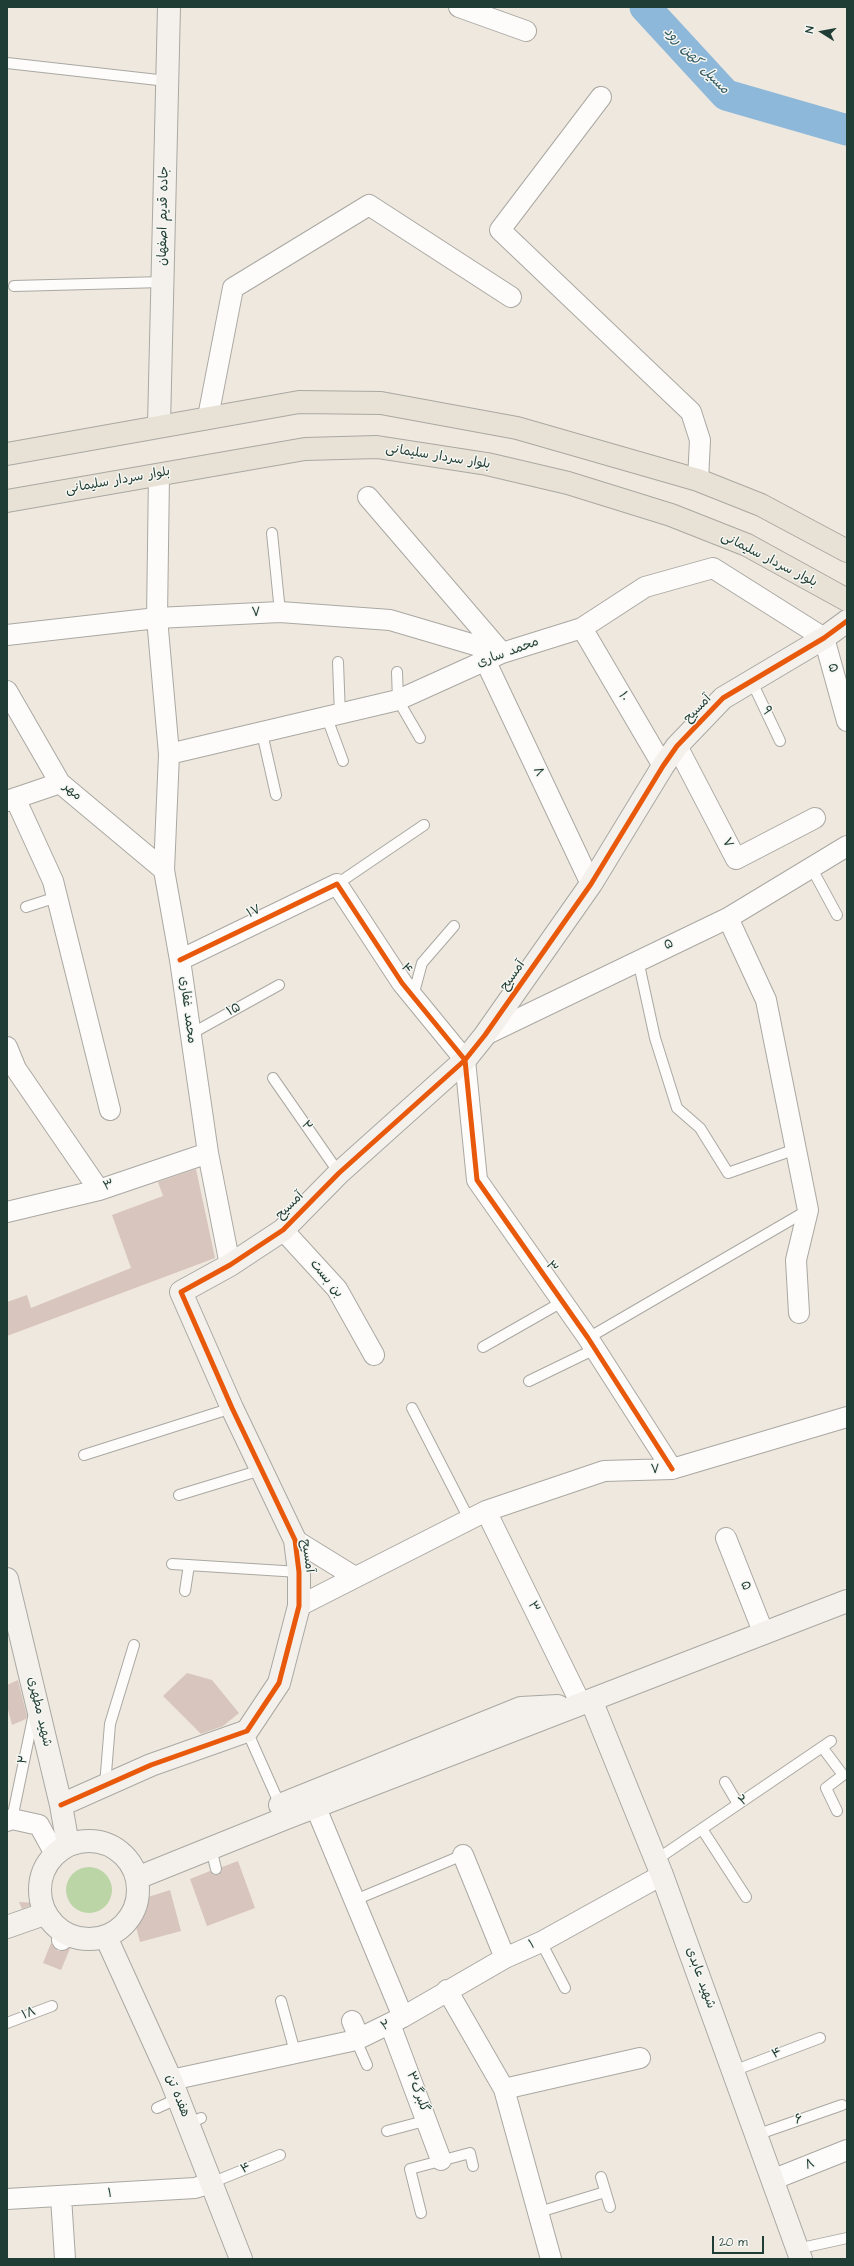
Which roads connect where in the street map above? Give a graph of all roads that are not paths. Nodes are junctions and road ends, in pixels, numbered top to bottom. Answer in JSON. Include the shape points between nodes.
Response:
{"nodes":[{"id":1,"x":169,"y":7,"type":"edge"},
{"id":2,"x":459,"y":7,"type":"edge"},
{"id":3,"x":526,"y":31,"type":"dead end"},
{"id":4,"x":7,"y":62,"type":"edge"},
{"id":5,"x":167,"y":81,"type":"junction"},
{"id":6,"x":601,"y":97,"type":"dead end"},
{"id":7,"x":163,"y":282,"type":"junction"},
{"id":8,"x":14,"y":286,"type":"dead end"},
{"id":9,"x":511,"y":298,"type":"dead end"},
{"id":10,"x":208,"y":417,"type":"junction"},
{"id":11,"x":159,"y":425,"type":"junction"},
{"id":12,"x":7,"y":454,"type":"edge"},
{"id":13,"x":159,"y":474,"type":"junction"},
{"id":14,"x":698,"y":480,"type":"junction"},
{"id":15,"x":368,"y":497,"type":"dead end"},
{"id":16,"x":7,"y":501,"type":"edge"},
{"id":17,"x":272,"y":533,"type":"dead end"},
{"id":18,"x":847,"y":551,"type":"edge"},
{"id":19,"x":847,"y":600,"type":"edge"},
{"id":20,"x":280,"y":612,"type":"junction"},
{"id":21,"x":156,"y":618,"type":"junction"},
{"id":22,"x":847,"y":621,"type":"edge"},
{"id":23,"x":582,"y":628,"type":"junction"},
{"id":24,"x":7,"y":635,"type":"edge"},
{"id":25,"x":824,"y":638,"type":"junction"},
{"id":26,"x":493,"y":656,"type":"junction"},
{"id":27,"x":338,"y":662,"type":"dead end"},
{"id":28,"x":398,"y":672,"type":"dead end"},
{"id":29,"x":752,"y":682,"type":"junction"},
{"id":30,"x":7,"y":690,"type":"edge"},
{"id":31,"x":398,"y":700,"type":"junction"},
{"id":32,"x":334,"y":717,"type":"junction"},
{"id":33,"x":847,"y":721,"type":"edge"},
{"id":34,"x":262,"y":733,"type":"junction"},
{"id":35,"x":420,"y":738,"type":"dead end"},
{"id":36,"x":780,"y":740,"type":"dead end"},
{"id":37,"x":677,"y":746,"type":"junction"},
{"id":38,"x":169,"y":754,"type":"junction"},
{"id":39,"x":343,"y":761,"type":"dead end"},
{"id":40,"x":663,"y":766,"type":"junction"},
{"id":41,"x":60,"y":783,"type":"junction"},
{"id":42,"x":276,"y":795,"type":"dead end"},
{"id":43,"x":11,"y":800,"type":"edge"},
{"id":44,"x":815,"y":818,"type":"dead end"},
{"id":45,"x":424,"y":825,"type":"dead end"},
{"id":46,"x":847,"y":846,"type":"edge"},
{"id":47,"x":811,"y":867,"type":"junction"},
{"id":48,"x":164,"y":870,"type":"junction"},
{"id":49,"x":337,"y":884,"type":"junction"},
{"id":50,"x":591,"y":884,"type":"junction"},
{"id":51,"x":57,"y":897,"type":"junction"},
{"id":52,"x":26,"y":907,"type":"dead end"},
{"id":53,"x":837,"y":916,"type":"dead end"},
{"id":54,"x":728,"y":918,"type":"junction"},
{"id":55,"x":454,"y":926,"type":"dead end"},
{"id":56,"x":180,"y":960,"type":"junction"},
{"id":57,"x":638,"y":960,"type":"junction"},
{"id":58,"x":279,"y":985,"type":"dead end"},
{"id":59,"x":413,"y":996,"type":"junction"},
{"id":60,"x":189,"y":1035,"type":"junction"},
{"id":61,"x":485,"y":1035,"type":"junction"},
{"id":62,"x":7,"y":1047,"type":"edge"},
{"id":63,"x":465,"y":1060,"type":"junction"},
{"id":64,"x":273,"y":1078,"type":"dead end"},
{"id":65,"x":110,"y":1110,"type":"dead end"},
{"id":66,"x":796,"y":1150,"type":"junction"},
{"id":67,"x":208,"y":1153,"type":"junction"},
{"id":68,"x":339,"y":1173,"type":"junction"},
{"id":69,"x":99,"y":1190,"type":"junction"},
{"id":70,"x":808,"y":1210,"type":"junction"},
{"id":71,"x":7,"y":1212,"type":"edge"},
{"id":72,"x":283,"y":1230,"type":"junction"},
{"id":73,"x":230,"y":1265,"type":"junction"},
{"id":74,"x":562,"y":1302,"type":"junction"},
{"id":75,"x":799,"y":1313,"type":"dead end"},
{"id":76,"x":592,"y":1344,"type":"junction"},
{"id":77,"x":483,"y":1347,"type":"dead end"},
{"id":78,"x":374,"y":1355,"type":"dead end"},
{"id":79,"x":529,"y":1380,"type":"dead end"},
{"id":80,"x":232,"y":1408,"type":"junction"},
{"id":81,"x":412,"y":1408,"type":"dead end"},
{"id":82,"x":847,"y":1417,"type":"edge"},
{"id":83,"x":84,"y":1455,"type":"dead end"},
{"id":84,"x":672,"y":1469,"type":"junction"},
{"id":85,"x":261,"y":1470,"type":"junction"},
{"id":86,"x":179,"y":1494,"type":"dead end"},
{"id":87,"x":477,"y":1515,"type":"junction"},
{"id":88,"x":726,"y":1538,"type":"dead end"},
{"id":89,"x":295,"y":1540,"type":"junction"},
{"id":90,"x":172,"y":1564,"type":"dead end"},
{"id":91,"x":189,"y":1565,"type":"junction"},
{"id":92,"x":299,"y":1572,"type":"junction"},
{"id":93,"x":355,"y":1577,"type":"junction"},
{"id":94,"x":7,"y":1579,"type":"edge"},
{"id":95,"x":185,"y":1591,"type":"dead end"},
{"id":96,"x":847,"y":1601,"type":"edge"},
{"id":97,"x":299,"y":1606,"type":"junction"},
{"id":98,"x":764,"y":1634,"type":"junction"},
{"id":99,"x":134,"y":1645,"type":"dead end"},
{"id":100,"x":36,"y":1701,"type":"junction"},
{"id":101,"x":580,"y":1705,"type":"junction"},
{"id":102,"x":247,"y":1731,"type":"junction"},
{"id":103,"x":725,"y":1782,"type":"dead end"},
{"id":104,"x":105,"y":1785,"type":"junction"},
{"id":105,"x":738,"y":1804,"type":"junction"},
{"id":106,"x":61,"y":1805,"type":"junction"},
{"id":107,"x":280,"y":1805,"type":"junction"},
{"id":108,"x":316,"y":1808,"type":"junction"},
{"id":109,"x":836,"y":1811,"type":"dead end"},
{"id":110,"x":9,"y":1820,"type":"edge"},
{"id":111,"x":702,"y":1829,"type":"junction"},
{"id":112,"x":62,"y":1850,"type":"junction"},
{"id":113,"x":463,"y":1855,"type":"joint"},
{"id":114,"x":659,"y":1867,"type":"junction"},
{"id":115,"x":134,"y":1871,"type":"junction"},
{"id":116,"x":746,"y":1897,"type":"dead end"},
{"id":117,"x":355,"y":1900,"type":"junction"},
{"id":118,"x":43,"y":1913,"type":"junction"},
{"id":119,"x":7,"y":1927,"type":"edge"},
{"id":120,"x":106,"y":1937,"type":"junction"},
{"id":121,"x":541,"y":1942,"type":"junction"},
{"id":122,"x":505,"y":1958,"type":"junction"},
{"id":123,"x":565,"y":1988,"type":"dead end"},
{"id":124,"x":447,"y":1990,"type":"junction"},
{"id":125,"x":281,"y":2001,"type":"dead end"},
{"id":126,"x":52,"y":2006,"type":"dead end"},
{"id":127,"x":396,"y":2021,"type":"junction"},
{"id":128,"x":7,"y":2023,"type":"edge"},
{"id":129,"x":356,"y":2033,"type":"junction"},
{"id":130,"x":820,"y":2038,"type":"dead end"},
{"id":131,"x":295,"y":2052,"type":"junction"},
{"id":132,"x":640,"y":2058,"type":"dead end"},
{"id":133,"x":367,"y":2065,"type":"dead end"},
{"id":134,"x":733,"y":2071,"type":"junction"},
{"id":135,"x":175,"y":2089,"type":"junction"},
{"id":136,"x":504,"y":2089,"type":"junction"},
{"id":137,"x":842,"y":2105,"type":"dead end"},
{"id":138,"x":157,"y":2108,"type":"dead end"},
{"id":139,"x":428,"y":2120,"type":"junction"},
{"id":140,"x":387,"y":2131,"type":"dead end"},
{"id":141,"x":756,"y":2135,"type":"junction"},
{"id":142,"x":847,"y":2150,"type":"edge"},
{"id":143,"x":280,"y":2155,"type":"dead end"},
{"id":144,"x":441,"y":2160,"type":"junction"},
{"id":145,"x":473,"y":2166,"type":"dead end"},
{"id":146,"x":600,"y":2177,"type":"dead end"},
{"id":147,"x":772,"y":2180,"type":"junction"},
{"id":148,"x":211,"y":2183,"type":"junction"},
{"id":149,"x":605,"y":2192,"type":"junction"},
{"id":150,"x":61,"y":2197,"type":"junction"},
{"id":151,"x":7,"y":2199,"type":"edge"},
{"id":152,"x":610,"y":2207,"type":"dead end"},
{"id":153,"x":421,"y":2213,"type":"dead end"},
{"id":154,"x":536,"y":2213,"type":"junction"},
{"id":155,"x":847,"y":2238,"type":"edge"},
{"id":156,"x":799,"y":2254,"type":"edge"},
{"id":157,"x":65,"y":2259,"type":"edge"},
{"id":158,"x":241,"y":2259,"type":"edge"},
{"id":159,"x":550,"y":2259,"type":"edge"}],
"edges":[{"from":1,"to":5,"type":"main road","name":"جاده قدیم اصفهان"},
{"from":2,"to":3,"type":"street"},
{"from":4,"to":5,"type":"lane"},
{"from":5,"to":7,"type":"main road","name":"جاده قدیم اصفهان"},
{"from":6,"to":14,"type":"street","via":[[500,230],[690,412],[700,440]]},
{"from":7,"to":8,"type":"lane"},
{"from":7,"to":11,"type":"main road","name":"جاده قدیم اصفهان"},
{"from":9,"to":10,"type":"street","via":[[369,205],[233,288]]},
{"from":10,"to":11,"type":"highway"},
{"from":10,"to":14,"type":"highway","via":[[299,402],[381,403],[517,428]]},
{"from":11,"to":12,"type":"highway"},
{"from":13,"to":16,"type":"highway","name":"بلوار سردار سلیمانی"},
{"from":13,"to":19,"type":"highway","name":"بلوار سردار سلیمانی","via":[[305,449],[377,447],[487,464],[568,483],[671,515],[747,545]]},
{"from":13,"to":21,"type":"street","name":"محمد غفاری","via":[[149,552]]},
{"from":14,"to":18,"type":"highway","via":[[761,505]]},
{"from":15,"to":26,"type":"street","name":"۸"},
{"from":17,"to":20,"type":"lane"},
{"from":20,"to":21,"type":"street","name":"۷"},
{"from":20,"to":26,"type":"street","name":"۷","via":[[390,620]]},
{"from":21,"to":24,"type":"street","name":"۷"},
{"from":21,"to":38,"type":"street","name":"محمد غفاری"},
{"from":22,"to":25,"type":"main road","name":"آمسیح"},
{"from":23,"to":25,"type":"street","name":"محمد ساری","via":[[645,587],[713,568]]},
{"from":23,"to":26,"type":"street","name":"محمد ساری"},
{"from":23,"to":40,"type":"street","name":"۱۰"},
{"from":25,"to":29,"type":"main road","name":"آمسیح"},
{"from":25,"to":33,"type":"street","name":"۵"},
{"from":26,"to":31,"type":"street","name":"محمد ساری"},
{"from":26,"to":50,"type":"street","name":"۸"},
{"from":27,"to":32,"type":"lane"},
{"from":28,"to":31,"type":"lane"},
{"from":29,"to":36,"type":"lane","name":"۹"},
{"from":29,"to":37,"type":"main road","name":"آمسیح","via":[[723,698]]},
{"from":30,"to":41,"type":"street","name":"مهر"},
{"from":31,"to":32,"type":"street","name":"محمد ساری"},
{"from":31,"to":35,"type":"lane"},
{"from":32,"to":34,"type":"street","name":"محمد ساری"},
{"from":32,"to":39,"type":"lane"},
{"from":34,"to":38,"type":"street","name":"محمد ساری"},
{"from":34,"to":42,"type":"lane"},
{"from":37,"to":40,"type":"main road","name":"آمسیح"},
{"from":37,"to":44,"type":"street","name":"۷","via":[[736,859]]},
{"from":38,"to":48,"type":"street","name":"محمد غفاری"},
{"from":40,"to":50,"type":"main road","name":"آمسیح"},
{"from":41,"to":43,"type":"street"},
{"from":41,"to":48,"type":"street","name":"مهر"},
{"from":43,"to":51,"type":"street","via":[[53,881]]},
{"from":45,"to":49,"type":"lane"},
{"from":46,"to":47,"type":"street","name":"۵"},
{"from":47,"to":53,"type":"lane"},
{"from":47,"to":54,"type":"street","name":"۵"},
{"from":48,"to":56,"type":"street","name":"محمد غفاری"},
{"from":49,"to":56,"type":"street","name":"۱۷"},
{"from":49,"to":59,"type":"street","name":"۴"},
{"from":50,"to":61,"type":"main road","name":"آمسیح"},
{"from":51,"to":52,"type":"lane"},
{"from":51,"to":65,"type":"street"},
{"from":54,"to":57,"type":"street","name":"۵"},
{"from":54,"to":66,"type":"street","via":[[766,1000]]},
{"from":55,"to":59,"type":"lane","via":[[422,963]]},
{"from":56,"to":60,"type":"street","name":"محمد غفاری"},
{"from":57,"to":61,"type":"street","name":"۵"},
{"from":57,"to":66,"type":"lane","via":[[655,1038],[677,1108],[700,1128],[728,1173]]},
{"from":58,"to":60,"type":"lane","name":"۱۵"},
{"from":59,"to":63,"type":"street","name":"۴"},
{"from":60,"to":67,"type":"street","name":"محمد غفاری"},
{"from":61,"to":63,"type":"main road","name":"آمسیح"},
{"from":62,"to":69,"type":"street","via":[[16,1069]]},
{"from":63,"to":68,"type":"main road","name":"آمسیح"},
{"from":63,"to":74,"type":"street","name":"۳","via":[[477,1180]]},
{"from":64,"to":68,"type":"lane","name":"۲"},
{"from":66,"to":70,"type":"street"},
{"from":67,"to":69,"type":"street","name":"۳"},
{"from":67,"to":73,"type":"street","name":"محمد غفاری"},
{"from":68,"to":72,"type":"main road","name":"آمسیح"},
{"from":69,"to":71,"type":"street","name":"۳"},
{"from":70,"to":75,"type":"street","via":[[796,1260]]},
{"from":70,"to":76,"type":"lane"},
{"from":72,"to":73,"type":"main road","name":"آمسیح"},
{"from":72,"to":78,"type":"street","name":"بن بست","via":[[337,1289]]},
{"from":73,"to":80,"type":"main road","name":"آمسیح","via":[[181,1292]]},
{"from":74,"to":76,"type":"street","name":"۳"},
{"from":74,"to":77,"type":"lane"},
{"from":76,"to":79,"type":"lane"},
{"from":76,"to":84,"type":"street","name":"۳"},
{"from":80,"to":83,"type":"lane"},
{"from":80,"to":85,"type":"main road","name":"آمسیح"},
{"from":81,"to":87,"type":"lane"},
{"from":82,"to":84,"type":"street","name":"۷"},
{"from":84,"to":87,"type":"street","name":"۷","via":[[604,1471]]},
{"from":85,"to":86,"type":"lane"},
{"from":85,"to":89,"type":"main road","name":"آمسیح"},
{"from":87,"to":93,"type":"street","name":"۷"},
{"from":87,"to":101,"type":"street","name":"۳"},
{"from":88,"to":98,"type":"street","name":"۵"},
{"from":89,"to":92,"type":"main road","name":"آمسیح"},
{"from":89,"to":93,"type":"street"},
{"from":90,"to":91,"type":"lane"},
{"from":91,"to":92,"type":"lane"},
{"from":91,"to":95,"type":"lane"},
{"from":92,"to":97,"type":"main road","name":"آمسیح"},
{"from":93,"to":97,"type":"street","name":"۷"},
{"from":94,"to":100,"type":"main road","name":"شهید مطهری"},
{"from":96,"to":98,"type":"main road"},
{"from":97,"to":102,"type":"main road","name":"آمسیح","via":[[279,1683]]},
{"from":98,"to":101,"type":"main road"},
{"from":99,"to":104,"type":"lane","via":[[110,1724]]},
{"from":100,"to":106,"type":"main road","name":"شهید مطهری"},
{"from":100,"to":110,"type":"lane","name":"۲"},
{"from":101,"to":107,"type":"main road","via":[[521,1708]]},
{"from":101,"to":108,"type":"main road"},
{"from":101,"to":114,"type":"main road","name":"شهید عابدی"},
{"from":102,"to":104,"type":"main road","via":[[151,1765]]},
{"from":102,"to":107,"type":"lane"},
{"from":103,"to":105,"type":"lane"},
{"from":104,"to":106,"type":"main road"},
{"from":105,"to":109,"type":"lane","name":"۲","via":[[826,1744],[842,1775],[826,1788]]},
{"from":105,"to":111,"type":"lane","name":"۲"},
{"from":106,"to":112,"type":"main road","name":"شهید مطهری"},
{"from":107,"to":115,"type":"main road"},
{"from":108,"to":115,"type":"main road","via":[[213,1859]]},
{"from":108,"to":117,"type":"street","name":"۲"},
{"from":110,"to":112,"type":"street","via":[[39,1825]]},
{"from":111,"to":114,"type":"lane","name":"۲"},
{"from":111,"to":116,"type":"lane"},
{"from":112,"to":115,"type":"main road","via":[[82,1841],[97,1841],[118,1848]]},
{"from":112,"to":118,"type":"main road","via":[[45,1867],[40,1883],[39,1898]]},
{"from":113,"to":117,"type":"lane"},
{"from":113,"to":122,"type":"street"},
{"from":114,"to":121,"type":"street","name":"۱"},
{"from":114,"to":134,"type":"main road","name":"شهید عابدی"},
{"from":115,"to":120,"type":"main road","via":[[138,1893],[136,1910],[118,1930]]},
{"from":117,"to":127,"type":"street","name":"۲"},
{"from":118,"to":119,"type":"main road"},
{"from":118,"to":120,"type":"main road","via":[[64,1936],[89,1940]]},
{"from":120,"to":135,"type":"main road","name":"هفده تن"},
{"from":121,"to":122,"type":"street","name":"۱"},
{"from":121,"to":123,"type":"lane"},
{"from":122,"to":124,"type":"street","name":"۱"},
{"from":124,"to":127,"type":"street","name":"۱"},
{"from":124,"to":136,"type":"street"},
{"from":125,"to":131,"type":"lane"},
{"from":126,"to":128,"type":"lane","name":"۱۸"},
{"from":127,"to":129,"type":"street","name":"۲"},
{"from":127,"to":139,"type":"street","name":"گلبرگ۳"},
{"from":129,"to":131,"type":"street","name":"۲"},
{"from":129,"to":133,"type":"lane"},
{"from":130,"to":134,"type":"lane","name":"۴"},
{"from":131,"to":135,"type":"street","name":"۲"},
{"from":132,"to":136,"type":"street"},
{"from":134,"to":141,"type":"main road","name":"شهید عابدی"},
{"from":135,"to":138,"type":"lane"},
{"from":135,"to":148,"type":"main road","name":"هفده تن","via":[[195,2121]]},
{"from":136,"to":154,"type":"street"},
{"from":137,"to":141,"type":"lane","name":"۶"},
{"from":139,"to":140,"type":"lane"},
{"from":139,"to":144,"type":"street","name":"گلبرگ۳"},
{"from":141,"to":147,"type":"main road","name":"شهید عابدی"},
{"from":142,"to":147,"type":"street","name":"۸"},
{"from":143,"to":148,"type":"lane","name":"۴"},
{"from":144,"to":145,"type":"lane","via":[[470,2152]]},
{"from":144,"to":153,"type":"lane","via":[[410,2169]]},
{"from":146,"to":149,"type":"lane"},
{"from":147,"to":156,"type":"main road","name":"شهید عابدی"},
{"from":148,"to":150,"type":"street","name":"۱","via":[[194,2188]]},
{"from":148,"to":158,"type":"main road","name":"هفده تن"},
{"from":149,"to":152,"type":"lane"},
{"from":149,"to":154,"type":"lane"},
{"from":150,"to":151,"type":"street","name":"۱"},
{"from":150,"to":157,"type":"street"},
{"from":154,"to":159,"type":"street"},
{"from":155,"to":156,"type":"lane"}]}
